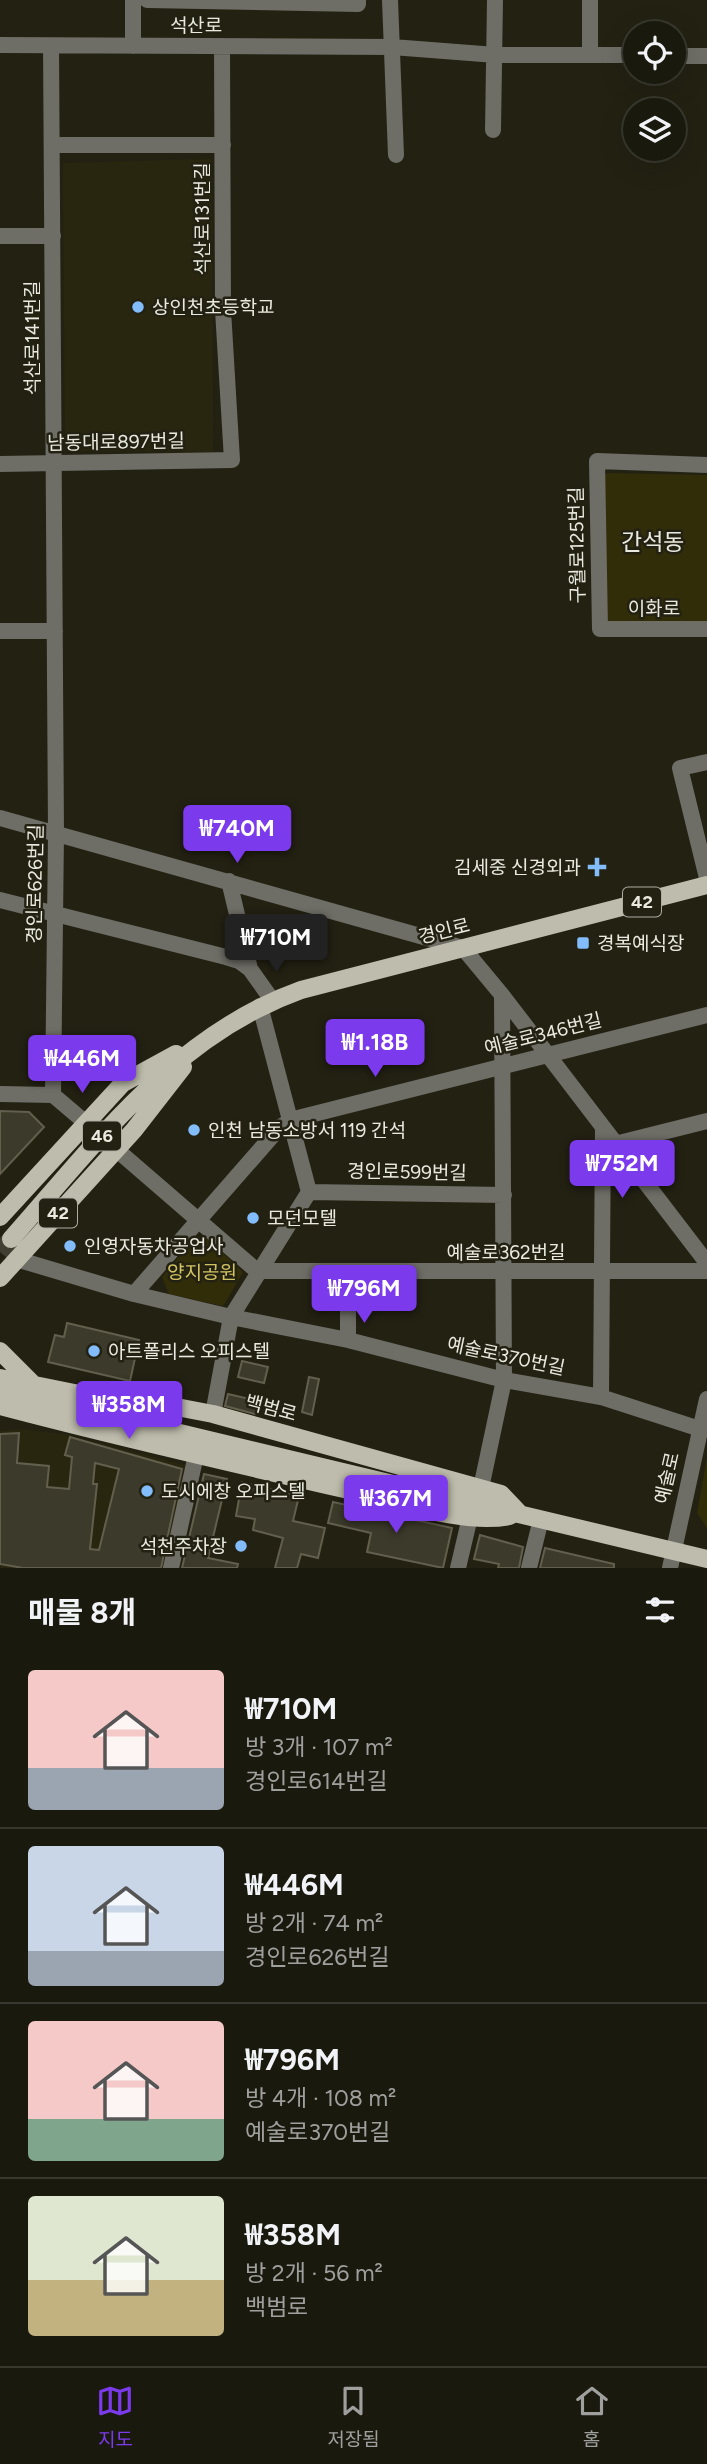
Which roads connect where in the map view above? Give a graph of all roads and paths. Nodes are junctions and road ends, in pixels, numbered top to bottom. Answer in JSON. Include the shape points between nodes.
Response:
{"nodes":[{"id":1,"x":134,"y":0,"type":"edge"},
{"id":2,"x":146,"y":0,"type":"edge"},
{"id":3,"x":358,"y":0,"type":"edge"},
{"id":4,"x":390,"y":0,"type":"edge"},
{"id":5,"x":495,"y":0,"type":"edge"},
{"id":6,"x":590,"y":0,"type":"edge"},
{"id":7,"x":0,"y":45,"type":"edge"},
{"id":8,"x":51,"y":46,"type":"junction"},
{"id":9,"x":133,"y":46,"type":"junction"},
{"id":10,"x":222,"y":46,"type":"junction"},
{"id":11,"x":392,"y":47,"type":"junction"},
{"id":12,"x":496,"y":55,"type":"junction"},
{"id":13,"x":590,"y":55,"type":"junction"},
{"id":14,"x":623,"y":55,"type":"edge"},
{"id":15,"x":686,"y":56,"type":"edge"},
{"id":16,"x":707,"y":56,"type":"edge"},
{"id":17,"x":493,"y":130,"type":"dead end"},
{"id":18,"x":52,"y":145,"type":"junction"},
{"id":19,"x":223,"y":145,"type":"junction"},
{"id":20,"x":396,"y":155,"type":"dead end"},
{"id":21,"x":0,"y":236,"type":"edge"},
{"id":22,"x":52,"y":236,"type":"junction"},
{"id":23,"x":232,"y":460,"type":"joint"},
{"id":24,"x":0,"y":464,"type":"edge"},
{"id":25,"x":54,"y":464,"type":"junction"},
{"id":26,"x":707,"y":465,"type":"edge"},
{"id":27,"x":600,"y":629,"type":"joint"},
{"id":28,"x":707,"y":629,"type":"edge"},
{"id":29,"x":0,"y":631,"type":"edge"},
{"id":30,"x":55,"y":631,"type":"junction"},
{"id":31,"x":707,"y":762,"type":"edge"},
{"id":32,"x":0,"y":818,"type":"edge"},
{"id":33,"x":56,"y":834,"type":"junction"},
{"id":34,"x":707,"y":878,"type":"edge"},
{"id":35,"x":229,"y":881,"type":"junction"},
{"id":36,"x":707,"y":885,"type":"edge"},
{"id":37,"x":0,"y":900,"type":"edge"},
{"id":38,"x":55,"y":915,"type":"junction"},
{"id":39,"x":463,"y":948,"type":"junction"},
{"id":40,"x":250,"y":970,"type":"junction"},
{"id":41,"x":502,"y":995,"type":"junction"},
{"id":42,"x":266,"y":1003,"type":"junction"},
{"id":43,"x":707,"y":1015,"type":"edge"},
{"id":44,"x":201,"y":1041,"type":"junction"},
{"id":45,"x":547,"y":1054,"type":"junction"},
{"id":46,"x":503,"y":1066,"type":"junction"},
{"id":47,"x":0,"y":1094,"type":"edge"},
{"id":48,"x":53,"y":1095,"type":"junction"},
{"id":49,"x":707,"y":1121,"type":"edge"},
{"id":50,"x":289,"y":1122,"type":"junction"},
{"id":51,"x":86,"y":1123,"type":"junction"},
{"id":52,"x":609,"y":1146,"type":"junction"},
{"id":53,"x":117,"y":1150,"type":"junction"},
{"id":54,"x":309,"y":1192,"type":"junction"},
{"id":55,"x":504,"y":1195,"type":"junction"},
{"id":56,"x":0,"y":1217,"type":"edge"},
{"id":57,"x":199,"y":1220,"type":"junction"},
{"id":58,"x":13,"y":1247,"type":"edge"},
{"id":59,"x":707,"y":1263,"type":"edge"},
{"id":60,"x":257,"y":1271,"type":"junction"},
{"id":61,"x":707,"y":1271,"type":"edge"},
{"id":62,"x":348,"y":1273,"type":"junction"},
{"id":63,"x":506,"y":1273,"type":"junction"},
{"id":64,"x":604,"y":1273,"type":"junction"},
{"id":65,"x":0,"y":1278,"type":"edge"},
{"id":66,"x":134,"y":1294,"type":"junction"},
{"id":67,"x":231,"y":1317,"type":"junction"},
{"id":68,"x":348,"y":1340,"type":"junction"},
{"id":69,"x":0,"y":1351,"type":"edge"},
{"id":70,"x":0,"y":1378,"type":"edge"},
{"id":71,"x":504,"y":1380,"type":"junction"},
{"id":72,"x":36,"y":1386,"type":"junction"},
{"id":73,"x":601,"y":1397,"type":"junction"},
{"id":74,"x":707,"y":1399,"type":"edge"},
{"id":75,"x":1,"y":1403,"type":"edge"},
{"id":76,"x":213,"y":1415,"type":"junction"},
{"id":77,"x":700,"y":1429,"type":"junction"},
{"id":78,"x":196,"y":1455,"type":"junction"},
{"id":79,"x":481,"y":1488,"type":"junction"},
{"id":80,"x":520,"y":1514,"type":"junction"},
{"id":81,"x":470,"y":1517,"type":"junction"},
{"id":82,"x":541,"y":1519,"type":"junction"},
{"id":83,"x":671,"y":1559,"type":"edge"},
{"id":84,"x":707,"y":1559,"type":"edge"},
{"id":85,"x":171,"y":1568,"type":"edge"},
{"id":86,"x":458,"y":1568,"type":"edge"},
{"id":87,"x":529,"y":1568,"type":"edge"},
{"id":88,"x":660,"y":1568,"type":"edge"}],
"edges":[{"from":1,"to":9,"type":"street"},
{"from":2,"to":3,"type":"street","via":[[358,4]]},
{"from":4,"to":11,"type":"street"},
{"from":5,"to":12,"type":"street"},
{"from":6,"to":13,"type":"street"},
{"from":7,"to":8,"type":"street","name":"석산로"},
{"from":8,"to":9,"type":"street","name":"석산로"},
{"from":8,"to":18,"type":"street","name":"석산로141번길"},
{"from":9,"to":10,"type":"street","name":"석산로"},
{"from":10,"to":11,"type":"street","name":"석산로"},
{"from":10,"to":19,"type":"street","name":"석산로131번길"},
{"from":11,"to":12,"type":"street","name":"석산로"},
{"from":11,"to":20,"type":"street"},
{"from":12,"to":13,"type":"street","name":"석산로"},
{"from":12,"to":17,"type":"street"},
{"from":13,"to":14,"type":"street","name":"석산로"},
{"from":15,"to":16,"type":"street"},
{"from":18,"to":19,"type":"street","name":"석산로131번길"},
{"from":18,"to":22,"type":"street","name":"석산로141번길"},
{"from":19,"to":23,"type":"street","name":"석산로131번길","via":[[223,310]]},
{"from":21,"to":22,"type":"street"},
{"from":22,"to":25,"type":"street","name":"석산로141번길"},
{"from":23,"to":25,"type":"street","name":"남동대로897번길"},
{"from":24,"to":25,"type":"street","name":"남동대로897번길"},
{"from":25,"to":30,"type":"street","name":"석산로141번길"},
{"from":26,"to":27,"type":"street","name":"구월로125번길","via":[[597,461]]},
{"from":27,"to":28,"type":"street","name":"이화로"},
{"from":29,"to":30,"type":"street"},
{"from":30,"to":33,"type":"street","name":"경인로626번길"},
{"from":31,"to":34,"type":"street","via":[[681,768]]},
{"from":32,"to":33,"type":"street"},
{"from":33,"to":35,"type":"street"},
{"from":33,"to":38,"type":"street","name":"경인로626번길"},
{"from":35,"to":39,"type":"street"},
{"from":35,"to":40,"type":"street"},
{"from":36,"to":39,"type":"main road","name":"경인로","number":"42"},
{"from":37,"to":38,"type":"street"},
{"from":38,"to":40,"type":"street","via":[[226,957]]},
{"from":38,"to":48,"type":"street","name":"경인로626번길"},
{"from":39,"to":41,"type":"street"},
{"from":39,"to":42,"type":"main road","name":"경인로","number":"42"},
{"from":40,"to":42,"type":"street"},
{"from":41,"to":45,"type":"street"},
{"from":41,"to":46,"type":"street"},
{"from":42,"to":44,"type":"main road","name":"경인로","number":"42"},
{"from":42,"to":50,"type":"street"},
{"from":43,"to":45,"type":"street","name":"예술로346번길"},
{"from":44,"to":51,"type":"main road","name":"경인로","number":"42","via":[[123,1083]]},
{"from":44,"to":53,"type":"main road","name":"경인로","number":"42"},
{"from":44,"to":58,"type":"main road","name":"경인로","number":"46","via":[[121,1115]]},
{"from":45,"to":46,"type":"street","name":"예술로346번길"},
{"from":45,"to":52,"type":"street","via":[[603,1127]]},
{"from":46,"to":50,"type":"street","name":"예술로346번길"},
{"from":46,"to":55,"type":"street"},
{"from":47,"to":48,"type":"street"},
{"from":48,"to":51,"type":"street"},
{"from":49,"to":52,"type":"street"},
{"from":50,"to":54,"type":"street"},
{"from":50,"to":57,"type":"street","name":"예술로346번길"},
{"from":51,"to":56,"type":"main road","name":"경인로","number":"42"},
{"from":52,"to":59,"type":"street"},
{"from":52,"to":64,"type":"street"},
{"from":53,"to":57,"type":"street"},
{"from":53,"to":58,"type":"main road","name":"경인로","number":"42"},
{"from":54,"to":55,"type":"street","name":"경인로599번길"},
{"from":54,"to":60,"type":"street"},
{"from":55,"to":63,"type":"street"},
{"from":57,"to":60,"type":"street"},
{"from":57,"to":66,"type":"street","name":"예술로346번길"},
{"from":58,"to":65,"type":"main road","name":"경인로","number":"42"},
{"from":58,"to":66,"type":"street","name":"예술로370번길"},
{"from":60,"to":62,"type":"street","name":"예술로362번길"},
{"from":60,"to":67,"type":"street"},
{"from":61,"to":64,"type":"street","name":"예술로362번길"},
{"from":62,"to":63,"type":"street","name":"예술로362번길"},
{"from":62,"to":68,"type":"street"},
{"from":63,"to":64,"type":"street","name":"예술로362번길"},
{"from":63,"to":71,"type":"street"},
{"from":64,"to":73,"type":"street"},
{"from":66,"to":67,"type":"street","name":"예술로370번길"},
{"from":67,"to":68,"type":"street","name":"예술로370번길"},
{"from":67,"to":76,"type":"street"},
{"from":68,"to":71,"type":"street","name":"예술로370번길"},
{"from":69,"to":72,"type":"main road"},
{"from":70,"to":72,"type":"main road","name":"백범로"},
{"from":71,"to":73,"type":"street","name":"예술로370번길"},
{"from":71,"to":79,"type":"street"},
{"from":72,"to":76,"type":"main road","name":"백범로"},
{"from":73,"to":77,"type":"street","name":"예술로370번길"},
{"from":74,"to":77,"type":"street","name":"예술로"},
{"from":75,"to":78,"type":"main road","name":"백범로"},
{"from":75,"to":80,"type":"main road","name":"백범로","via":[[266,1455]]},
{"from":76,"to":79,"type":"main road","name":"백범로"},
{"from":77,"to":83,"type":"street","name":"예술로"},
{"from":78,"to":81,"type":"main road","name":"백범로"},
{"from":78,"to":85,"type":"street"},
{"from":79,"to":80,"type":"main road","name":"백범로","via":[[501,1494]]},
{"from":80,"to":81,"type":"main road","name":"백범로","via":[[491,1520]]},
{"from":80,"to":82,"type":"main road","name":"백범로"},
{"from":81,"to":86,"type":"street"},
{"from":82,"to":83,"type":"main road","name":"백범로"},
{"from":82,"to":87,"type":"street"},
{"from":83,"to":84,"type":"main road","name":"백범로"},
{"from":83,"to":88,"type":"street"}]}
